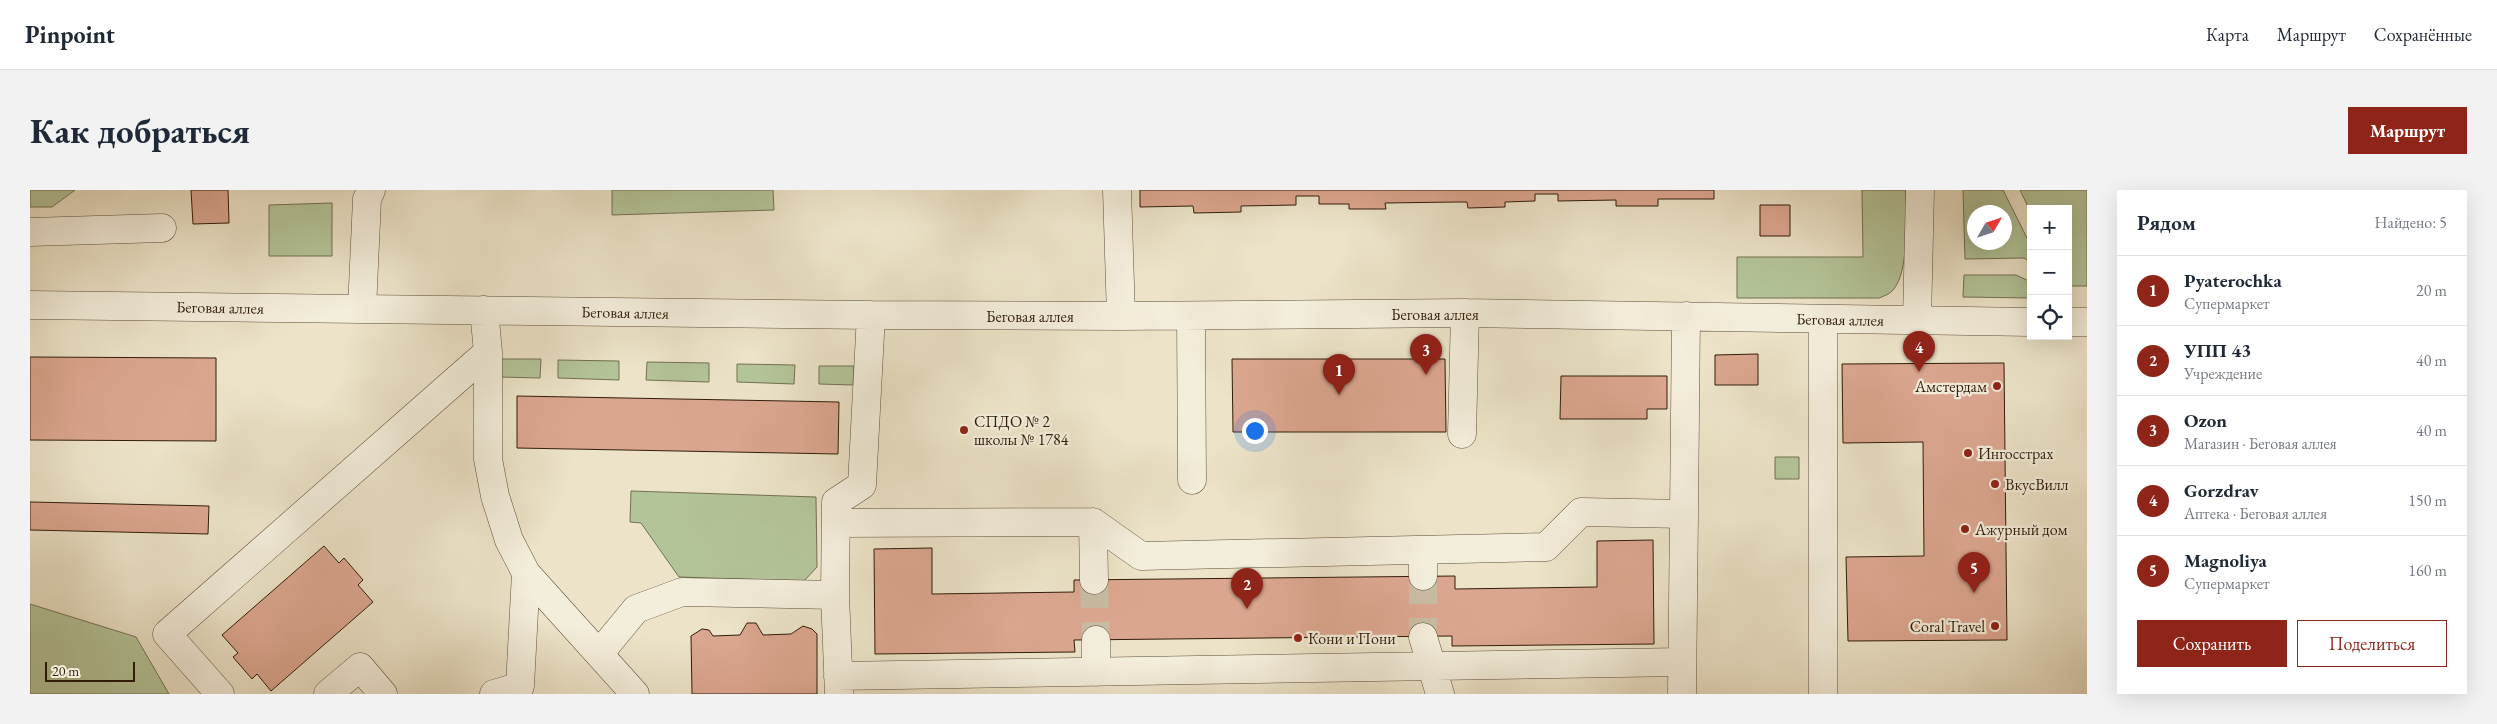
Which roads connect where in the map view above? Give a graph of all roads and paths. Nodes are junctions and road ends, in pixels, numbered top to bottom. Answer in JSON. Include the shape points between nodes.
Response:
{"nodes":[{"id":1,"x":371,"y":190,"type":"edge"},
{"id":2,"x":1117,"y":190,"type":"edge"},
{"id":3,"x":1920,"y":190,"type":"edge"},
{"id":4,"x":162,"y":228,"type":"dead end"},
{"id":5,"x":30,"y":232,"type":"edge"},
{"id":6,"x":30,"y":305,"type":"edge"},
{"id":7,"x":362,"y":309,"type":"junction"},
{"id":8,"x":484,"y":310,"type":"junction"},
{"id":9,"x":1465,"y":313,"type":"junction"},
{"id":10,"x":871,"y":315,"type":"junction"},
{"id":11,"x":1121,"y":316,"type":"junction"},
{"id":12,"x":1191,"y":316,"type":"junction"},
{"id":13,"x":1686,"y":316,"type":"junction"},
{"id":14,"x":1822,"y":319,"type":"junction"},
{"id":15,"x":1917,"y":320,"type":"junction"},
{"id":16,"x":2027,"y":322,"type":"edge"},
{"id":17,"x":2072,"y":322,"type":"edge"},
{"id":18,"x":2087,"y":322,"type":"edge"},
{"id":19,"x":488,"y":352,"type":"junction"},
{"id":20,"x":1462,"y":434,"type":"dead end"},
{"id":21,"x":1192,"y":480,"type":"dead end"},
{"id":22,"x":1684,"y":514,"type":"junction"},
{"id":23,"x":1093,"y":522,"type":"junction"},
{"id":24,"x":836,"y":523,"type":"junction"},
{"id":25,"x":526,"y":573,"type":"junction"},
{"id":26,"x":1094,"y":580,"type":"tunnel mouth"},
{"id":27,"x":835,"y":595,"type":"junction"},
{"id":28,"x":1423,"y":637,"type":"tunnel mouth"},
{"id":29,"x":1096,"y":640,"type":"tunnel mouth"},
{"id":30,"x":599,"y":654,"type":"junction"},
{"id":31,"x":1682,"y":662,"type":"junction"},
{"id":32,"x":1432,"y":666,"type":"junction"},
{"id":33,"x":1096,"y":672,"type":"junction"},
{"id":34,"x":838,"y":685,"type":"edge"},
{"id":35,"x":379,"y":691,"type":"edge"},
{"id":36,"x":220,"y":694,"type":"edge"},
{"id":37,"x":328,"y":694,"type":"edge"},
{"id":38,"x":494,"y":694,"type":"edge"},
{"id":39,"x":635,"y":694,"type":"edge"},
{"id":40,"x":1440,"y":694,"type":"edge"},
{"id":41,"x":1682,"y":694,"type":"edge"},
{"id":42,"x":1823,"y":694,"type":"edge"}],
"edges":[{"from":1,"to":7,"type":"street","via":[[367,199]]},
{"from":2,"to":11,"type":"street"},
{"from":3,"to":15,"type":"street"},
{"from":4,"to":5,"type":"street"},
{"from":6,"to":7,"type":"street","name":"Беговая аллея"},
{"from":7,"to":8,"type":"street","name":"Беговая аллея"},
{"from":8,"to":10,"type":"street","name":"Беговая аллея"},
{"from":8,"to":19,"type":"street"},
{"from":9,"to":12,"type":"street","name":"Беговая аллея"},
{"from":9,"to":13,"type":"street","name":"Беговая аллея"},
{"from":9,"to":20,"type":"street"},
{"from":10,"to":11,"type":"street","name":"Беговая аллея"},
{"from":10,"to":24,"type":"street","via":[[862,485],[836,502]]},
{"from":11,"to":12,"type":"street","name":"Беговая аллея"},
{"from":12,"to":21,"type":"street"},
{"from":13,"to":14,"type":"street","name":"Беговая аллея"},
{"from":13,"to":22,"type":"street"},
{"from":14,"to":15,"type":"street","name":"Беговая аллея"},
{"from":14,"to":42,"type":"street"},
{"from":15,"to":16,"type":"street","name":"Беговая аллея"},
{"from":17,"to":18,"type":"street"},
{"from":19,"to":25,"type":"street","via":[[490,468],[509,540]]},
{"from":19,"to":36,"type":"street","via":[[167,634]]},
{"from":22,"to":23,"type":"street","via":[[1581,512],[1546,547],[1423,563],[1141,556]]},
{"from":22,"to":31,"type":"street"},
{"from":23,"to":24,"type":"street"},
{"from":23,"to":26,"type":"street"},
{"from":24,"to":27,"type":"street"},
{"from":25,"to":30,"type":"street"},
{"from":25,"to":38,"type":"street","via":[[520,686]]},
{"from":27,"to":30,"type":"street","via":[[682,592],[636,609]]},
{"from":27,"to":34,"type":"street"},
{"from":28,"to":32,"type":"street"},
{"from":29,"to":33,"type":"street"},
{"from":30,"to":39,"type":"street"},
{"from":31,"to":32,"type":"street"},
{"from":31,"to":41,"type":"street"},
{"from":32,"to":33,"type":"street"},
{"from":32,"to":40,"type":"street"},
{"from":33,"to":34,"type":"street"},
{"from":35,"to":37,"type":"street","via":[[360,667]]}]}
